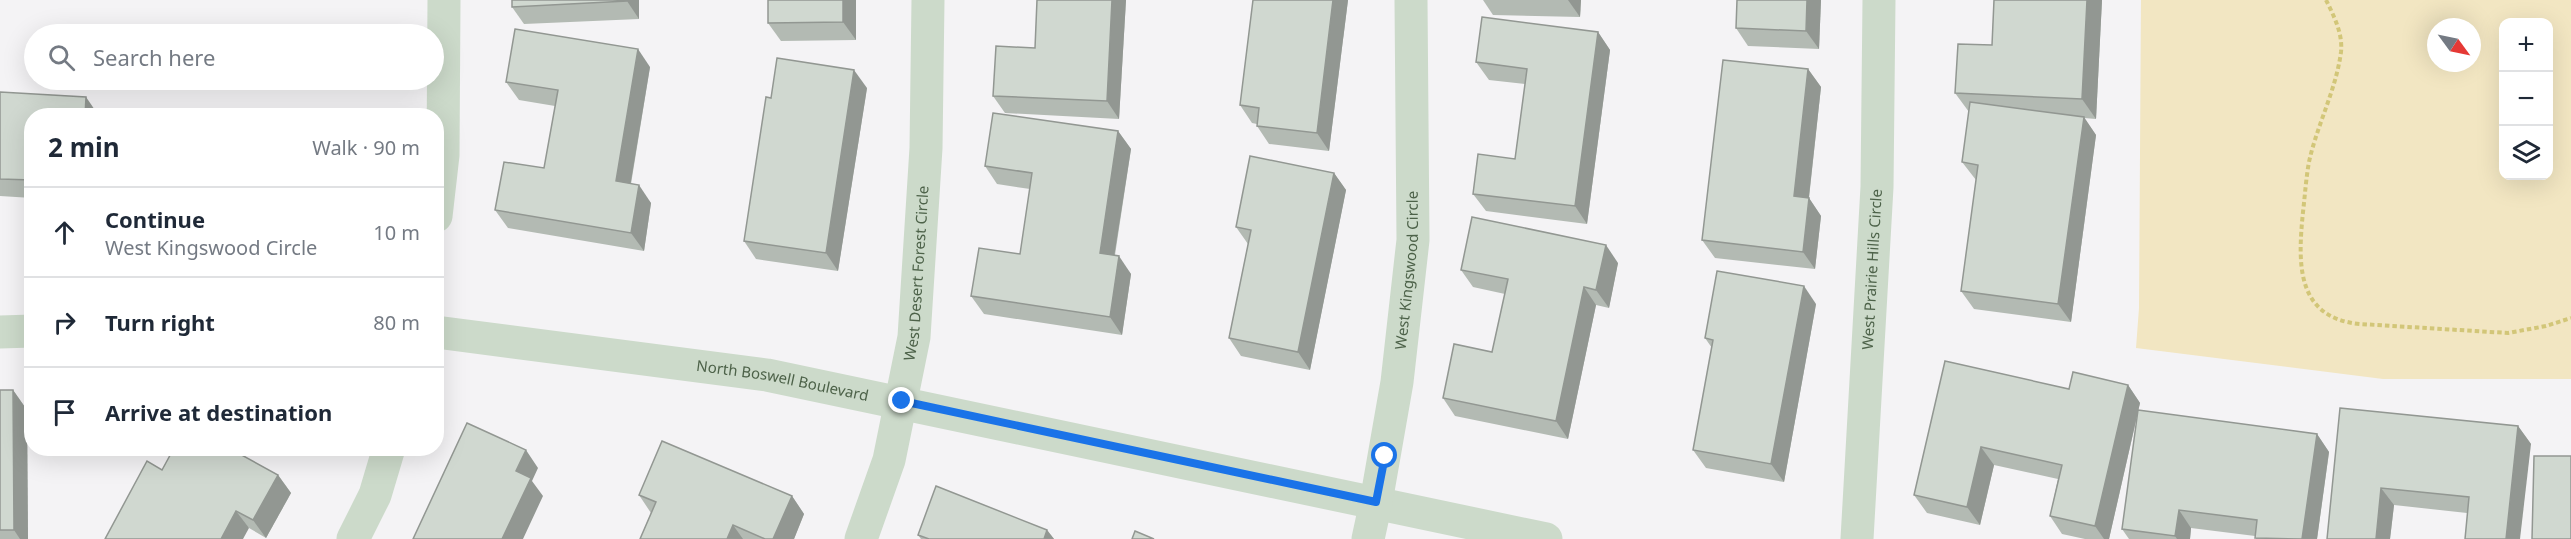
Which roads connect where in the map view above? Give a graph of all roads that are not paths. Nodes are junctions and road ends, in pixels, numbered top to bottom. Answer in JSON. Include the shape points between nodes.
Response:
{"nodes":[{"id":1,"x":444,"y":0,"type":"edge"},
{"id":2,"x":928,"y":0,"type":"edge"},
{"id":3,"x":1411,"y":0,"type":"edge"},
{"id":4,"x":1879,"y":0,"type":"edge"},
{"id":5,"x":444,"y":24,"type":"edge"},
{"id":6,"x":443,"y":90,"type":"edge"},
{"id":7,"x":443,"y":108,"type":"edge"},
{"id":8,"x":0,"y":332,"type":"edge"},
{"id":9,"x":24,"y":332,"type":"edge"},
{"id":10,"x":444,"y":333,"type":"edge"},
{"id":11,"x":902,"y":401,"type":"junction"},
{"id":12,"x":387,"y":456,"type":"edge"},
{"id":13,"x":1376,"y":502,"type":"junction"},
{"id":14,"x":353,"y":539,"type":"edge"},
{"id":15,"x":861,"y":539,"type":"edge"},
{"id":16,"x":1368,"y":539,"type":"edge"},
{"id":17,"x":1546,"y":539,"type":"edge"},
{"id":18,"x":1857,"y":539,"type":"edge"}],
"edges":[{"from":1,"to":5,"type":"street"},
{"from":2,"to":11,"type":"street","name":"West Desert Forest Circle","via":[[926,148],[914,337]]},
{"from":3,"to":13,"type":"street","name":"West Kingswood Circle","via":[[1413,240],[1397,382]]},
{"from":4,"to":18,"type":"street","name":"West Prairie Hills Circle","via":[[1877,187]]},
{"from":6,"to":7,"type":"street"},
{"from":8,"to":9,"type":"street"},
{"from":10,"to":11,"type":"street","name":"North Boswell Boulevard","via":[[767,375]]},
{"from":11,"to":13,"type":"street","name":"North Boswell Boulevard"},
{"from":11,"to":15,"type":"street","name":"West Desert Forest Circle","via":[[889,460]]},
{"from":12,"to":14,"type":"street","via":[[375,495]]},
{"from":13,"to":16,"type":"street","name":"West Kingswood Circle"},
{"from":13,"to":17,"type":"street","name":"North Boswell Boulevard"}]}
